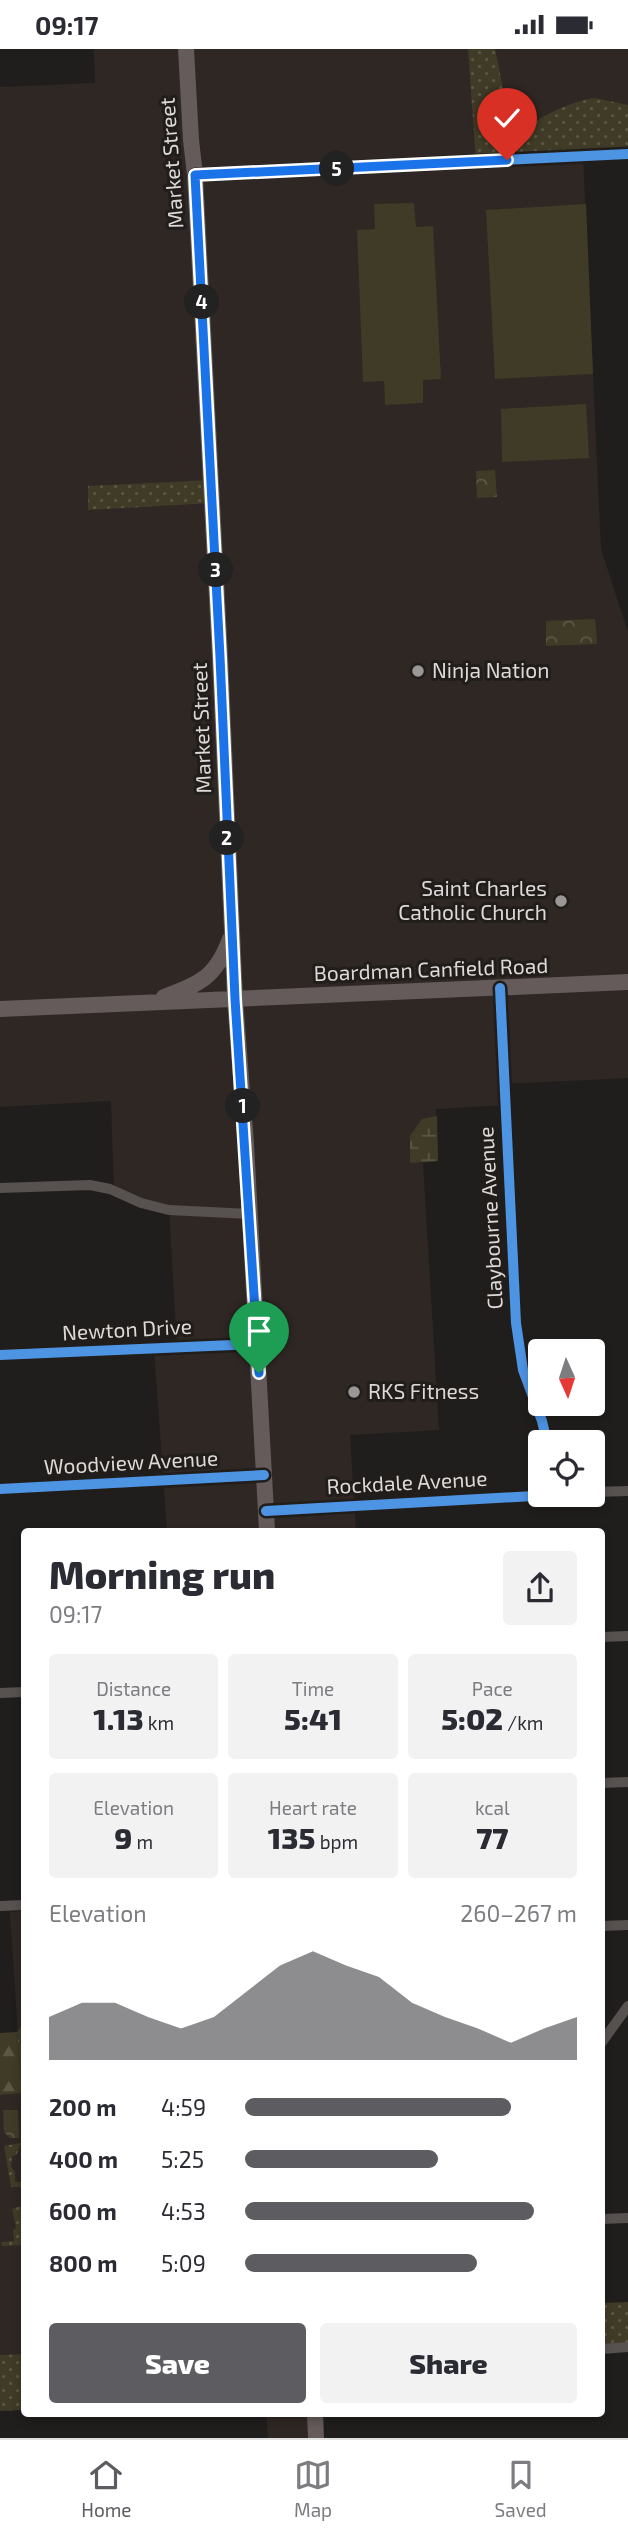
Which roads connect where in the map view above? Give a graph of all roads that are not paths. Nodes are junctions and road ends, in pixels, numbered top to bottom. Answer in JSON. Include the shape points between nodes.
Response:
{"nodes":[{"id":1,"x":186,"y":49,"type":"edge"},
{"id":2,"x":628,"y":154,"type":"edge"},
{"id":3,"x":195,"y":175,"type":"junction"},
{"id":4,"x":232,"y":934,"type":"junction"},
{"id":5,"x":628,"y":982,"type":"edge"},
{"id":6,"x":500,"y":988,"type":"junction"},
{"id":7,"x":235,"y":999,"type":"junction"},
{"id":8,"x":136,"y":1004,"type":"junction"},
{"id":9,"x":0,"y":1009,"type":"edge"},
{"id":10,"x":0,"y":1188,"type":"edge"},
{"id":11,"x":250,"y":1214,"type":"junction"},
{"id":12,"x":256,"y":1344,"type":"junction"},
{"id":13,"x":0,"y":1355,"type":"edge"},
{"id":14,"x":544,"y":1430,"type":"edge"},
{"id":15,"x":264,"y":1475,"type":"junction"},
{"id":16,"x":0,"y":1489,"type":"edge"},
{"id":17,"x":628,"y":1491,"type":"edge"},
{"id":18,"x":605,"y":1492,"type":"edge"},
{"id":19,"x":528,"y":1496,"type":"edge"},
{"id":20,"x":266,"y":1511,"type":"junction"},
{"id":21,"x":267,"y":1528,"type":"edge"},
{"id":22,"x":628,"y":1636,"type":"edge"},
{"id":23,"x":605,"y":1637,"type":"edge"},
{"id":24,"x":21,"y":1692,"type":"edge"},
{"id":25,"x":0,"y":1693,"type":"edge"},
{"id":26,"x":628,"y":1782,"type":"edge"},
{"id":27,"x":605,"y":1783,"type":"edge"},
{"id":28,"x":21,"y":1905,"type":"edge"},
{"id":29,"x":0,"y":1906,"type":"edge"},
{"id":30,"x":628,"y":1925,"type":"edge"},
{"id":31,"x":605,"y":1926,"type":"edge"},
{"id":32,"x":628,"y":2006,"type":"edge"},
{"id":33,"x":605,"y":2038,"type":"edge"},
{"id":34,"x":628,"y":2218,"type":"edge"},
{"id":35,"x":605,"y":2219,"type":"edge"},
{"id":36,"x":628,"y":2347,"type":"edge"},
{"id":37,"x":605,"y":2349,"type":"edge"},
{"id":38,"x":315,"y":2417,"type":"edge"},
{"id":39,"x":316,"y":2438,"type":"edge"}],
"edges":[{"from":1,"to":3,"type":"main road","name":"Market Street"},
{"from":2,"to":3,"type":"street"},
{"from":3,"to":4,"type":"main road","name":"Market Street"},
{"from":4,"to":7,"type":"main road","name":"Market Street"},
{"from":4,"to":8,"type":"main road","via":[[217,966],[203,981]]},
{"from":5,"to":6,"type":"main road","name":"Boardman Canfield Road"},
{"from":6,"to":7,"type":"main road","name":"Boardman Canfield Road"},
{"from":6,"to":14,"type":"street","name":"Claybourne Avenue","via":[[517,1333],[523,1370]]},
{"from":7,"to":8,"type":"main road","name":"Boardman Canfield Road"},
{"from":7,"to":11,"type":"main road","name":"Market Street"},
{"from":8,"to":9,"type":"main road"},
{"from":10,"to":11,"type":"street","via":[[90,1185],[169,1210]]},
{"from":11,"to":12,"type":"main road","name":"Market Street"},
{"from":12,"to":13,"type":"street","name":"Newton Drive"},
{"from":12,"to":15,"type":"main road","name":"Market Street"},
{"from":15,"to":16,"type":"street","name":"Woodview Avenue"},
{"from":15,"to":20,"type":"main road","name":"Market Street"},
{"from":17,"to":18,"type":"street"},
{"from":19,"to":20,"type":"street","name":"Rockdale Avenue"},
{"from":20,"to":21,"type":"main road","name":"Market Street"},
{"from":22,"to":23,"type":"street"},
{"from":24,"to":25,"type":"street"},
{"from":26,"to":27,"type":"street"},
{"from":28,"to":29,"type":"street"},
{"from":30,"to":31,"type":"street"},
{"from":32,"to":33,"type":"street"},
{"from":34,"to":35,"type":"street"},
{"from":36,"to":37,"type":"street"},
{"from":38,"to":39,"type":"main road"}]}
